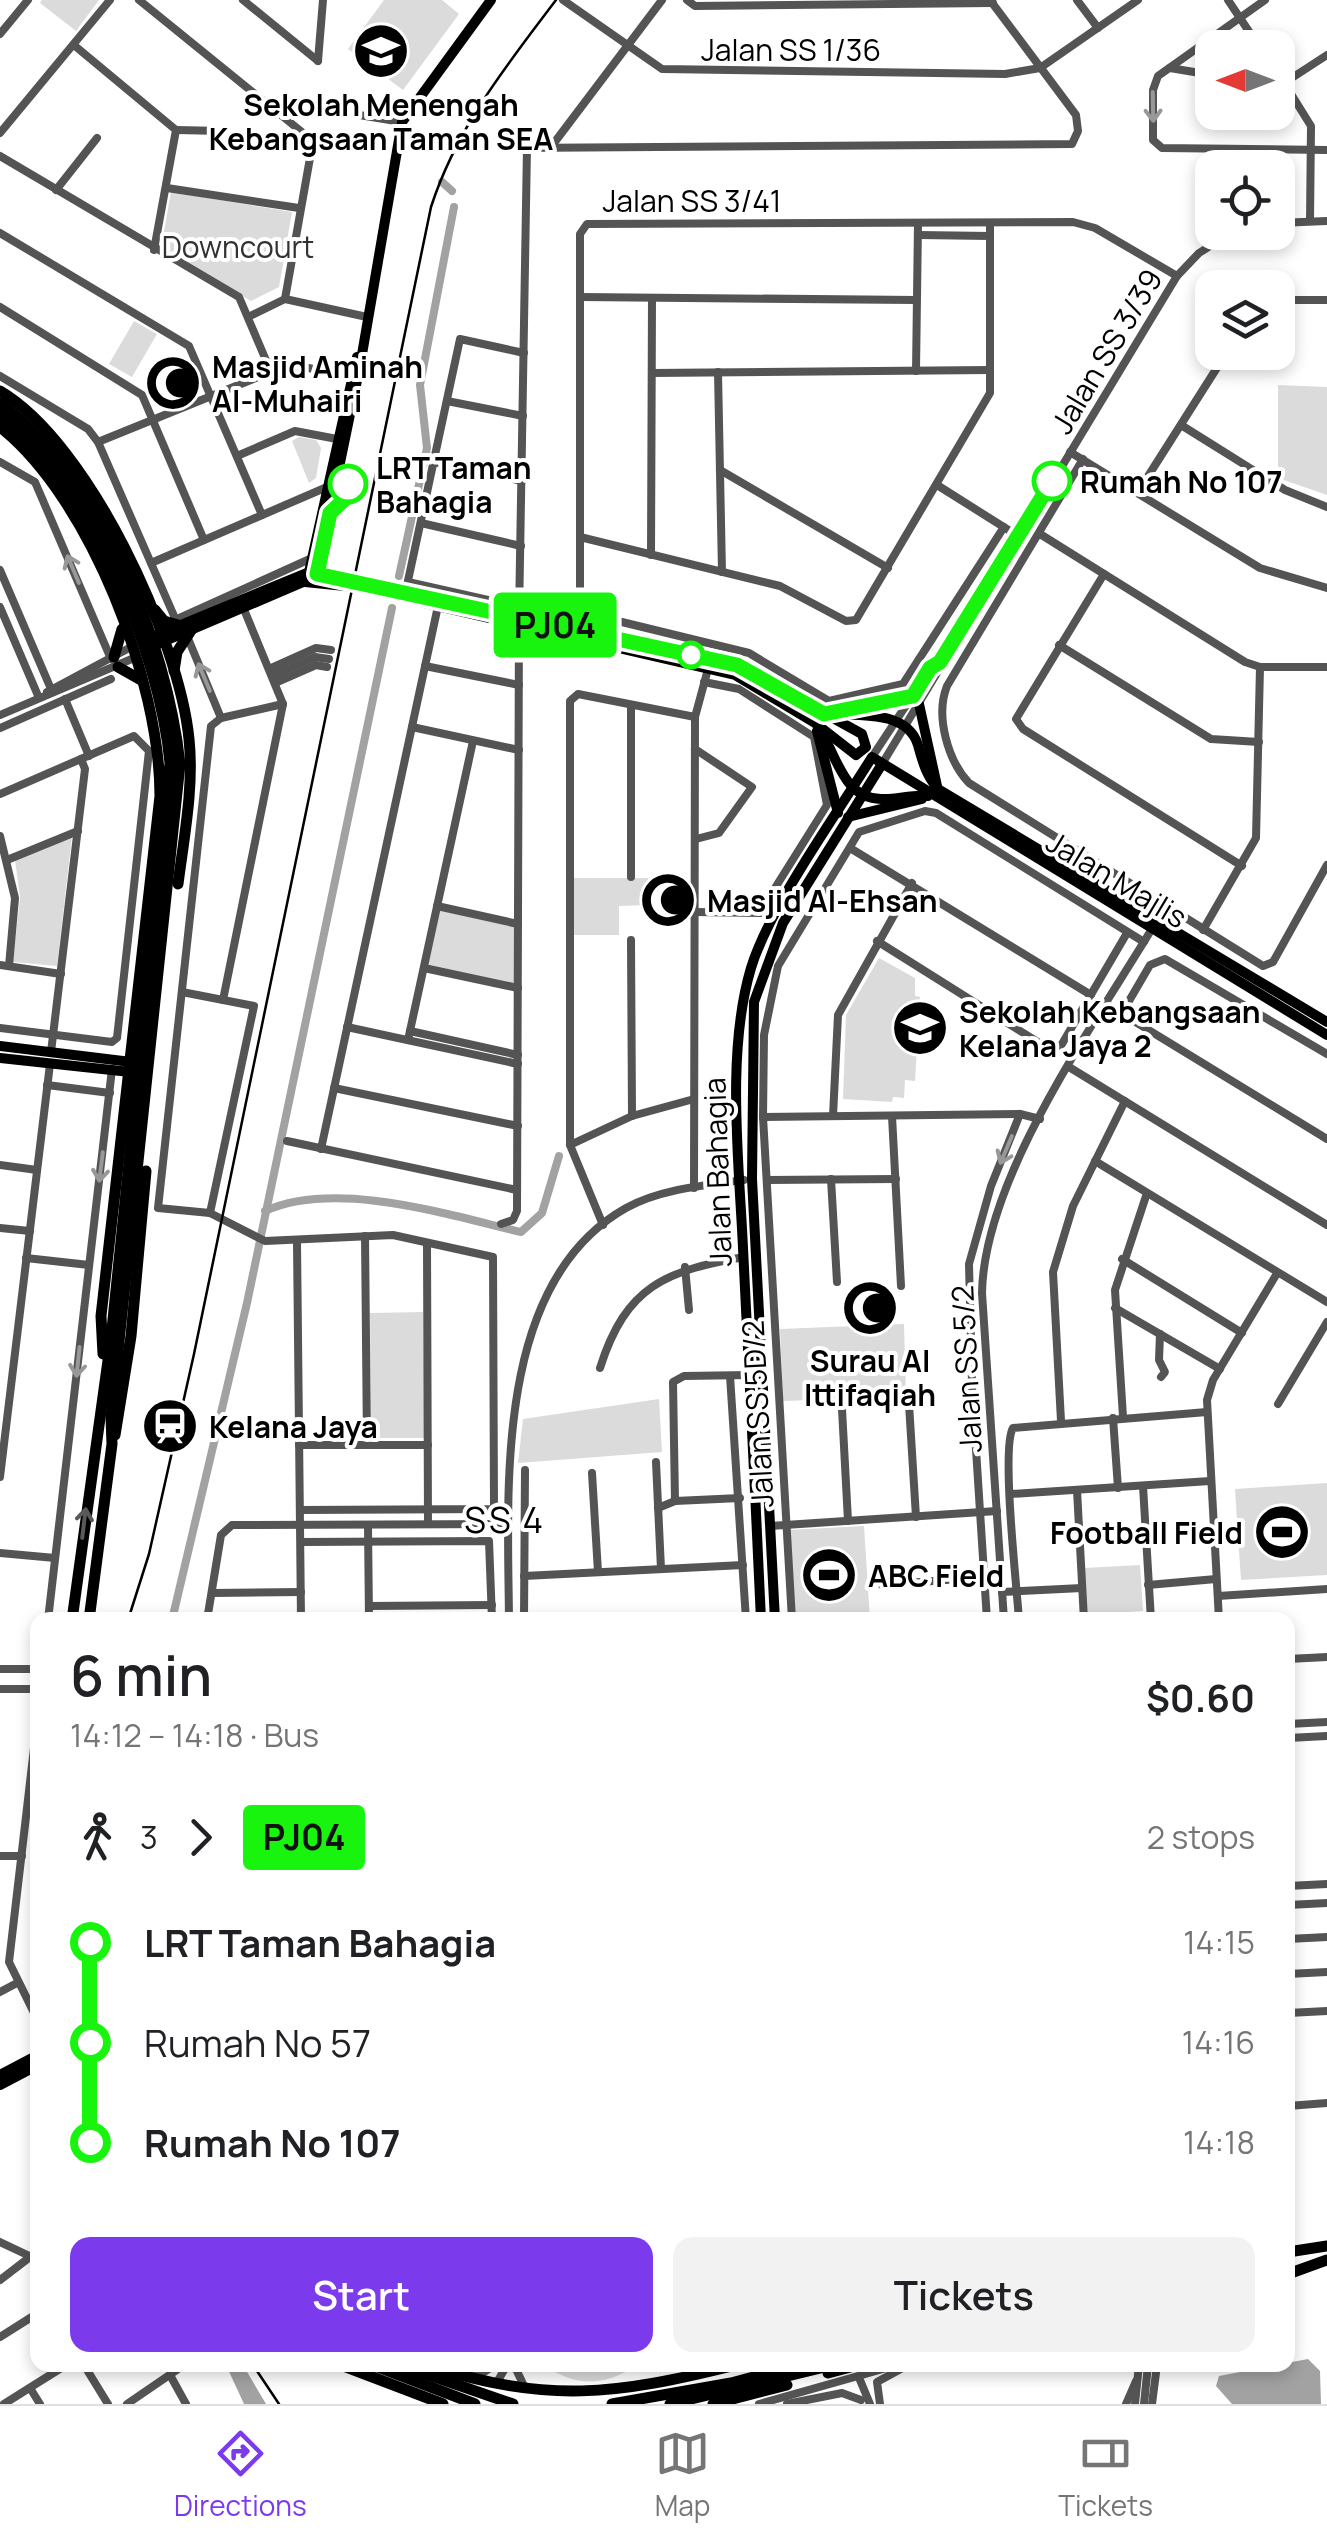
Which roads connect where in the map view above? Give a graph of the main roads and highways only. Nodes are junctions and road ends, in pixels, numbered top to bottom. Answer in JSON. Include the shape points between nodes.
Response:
{"nodes":[{"id":1,"x":491,"y":0,"type":"edge"},
{"id":2,"x":360,"y":352,"type":"junction"},
{"id":3,"x":0,"y":391,"type":"edge"},
{"id":4,"x":0,"y":404,"type":"edge"},
{"id":5,"x":0,"y":415,"type":"edge"},
{"id":6,"x":0,"y":427,"type":"edge"},
{"id":7,"x":311,"y":576,"type":"junction"},
{"id":8,"x":146,"y":599,"type":"junction"},
{"id":9,"x":519,"y":616,"type":"junction"},
{"id":10,"x":176,"y":623,"type":"junction"},
{"id":11,"x":122,"y":624,"type":"junction"},
{"id":12,"x":190,"y":632,"type":"junction"},
{"id":13,"x":160,"y":638,"type":"junction"},
{"id":14,"x":656,"y":652,"type":"junction"},
{"id":15,"x":132,"y":653,"type":"junction"},
{"id":16,"x":174,"y":675,"type":"junction"},
{"id":17,"x":144,"y":683,"type":"junction"},
{"id":18,"x":824,"y":714,"type":"junction"},
{"id":19,"x":815,"y":724,"type":"junction"},
{"id":20,"x":877,"y":760,"type":"junction"},
{"id":21,"x":853,"y":787,"type":"junction"},
{"id":22,"x":935,"y":793,"type":"junction"},
{"id":23,"x":863,"y":796,"type":"junction"},
{"id":24,"x":843,"y":815,"type":"junction"},
{"id":25,"x":150,"y":1022,"type":"junction"},
{"id":26,"x":1326,"y":1028,"type":"edge"},
{"id":27,"x":0,"y":1046,"type":"edge"},
{"id":28,"x":0,"y":1058,"type":"edge"},
{"id":29,"x":50,"y":1058,"type":"junction"},
{"id":30,"x":131,"y":1067,"type":"junction"},
{"id":31,"x":746,"y":1180,"type":"junction"},
{"id":32,"x":104,"y":1368,"type":"junction"},
{"id":33,"x":112,"y":1444,"type":"junction"},
{"id":34,"x":759,"y":1572,"type":"junction"},
{"id":35,"x":772,"y":1572,"type":"junction"},
{"id":36,"x":73,"y":1612,"type":"edge"},
{"id":37,"x":89,"y":1612,"type":"edge"},
{"id":38,"x":761,"y":1612,"type":"edge"},
{"id":39,"x":774,"y":1612,"type":"edge"},
{"id":40,"x":30,"y":2059,"type":"edge"},
{"id":41,"x":30,"y":2069,"type":"edge"},
{"id":42,"x":0,"y":2076,"type":"edge"},
{"id":43,"x":0,"y":2086,"type":"edge"},
{"id":44,"x":1327,"y":2242,"type":"edge"},
{"id":45,"x":1295,"y":2258,"type":"edge"},
{"id":46,"x":1327,"y":2260,"type":"edge"},
{"id":47,"x":1295,"y":2261,"type":"edge"},
{"id":48,"x":358,"y":2372,"type":"edge"},
{"id":49,"x":391,"y":2372,"type":"edge"},
{"id":50,"x":420,"y":2372,"type":"edge"},
{"id":51,"x":446,"y":2372,"type":"edge"},
{"id":52,"x":707,"y":2372,"type":"edge"},
{"id":53,"x":751,"y":2372,"type":"edge"},
{"id":54,"x":765,"y":2372,"type":"edge"},
{"id":55,"x":779,"y":2372,"type":"edge"},
{"id":56,"x":805,"y":2372,"type":"edge"},
{"id":57,"x":832,"y":2372,"type":"edge"},
{"id":58,"x":682,"y":2378,"type":"junction"},
{"id":59,"x":792,"y":2383,"type":"junction"},
{"id":60,"x":760,"y":2401,"type":"edge"},
{"id":61,"x":443,"y":2404,"type":"edge"},
{"id":62,"x":475,"y":2404,"type":"edge"},
{"id":63,"x":513,"y":2404,"type":"edge"},
{"id":64,"x":612,"y":2404,"type":"edge"},
{"id":65,"x":670,"y":2404,"type":"edge"},
{"id":66,"x":692,"y":2404,"type":"edge"},
{"id":67,"x":713,"y":2404,"type":"edge"}],
"edges":[{"from":1,"to":2,"type":"main road","via":[[402,122]]},
{"from":2,"to":7,"type":"main road"},
{"from":2,"to":7,"type":"main road"},
{"from":3,"to":8,"type":"highway","via":[[31,414],[77,466],[115,526]]},
{"from":4,"to":25,"type":"highway","via":[[48,444],[86,495],[165,675],[176,723],[179,802]]},
{"from":5,"to":25,"type":"highway","via":[[40,449],[77,499],[140,639],[166,724],[169,800]]},
{"from":6,"to":11,"type":"highway","via":[[52,479],[74,512]]},
{"from":7,"to":9,"type":"main road","via":[[407,586]]},
{"from":7,"to":9,"type":"main road","via":[[438,606]]},
{"from":7,"to":10,"type":"main road"},
{"from":7,"to":12,"type":"main road"},
{"from":8,"to":10,"type":"highway","via":[[164,622]]},
{"from":8,"to":11,"type":"highway","via":[[142,620]]},
{"from":8,"to":13,"type":"highway"},
{"from":9,"to":14,"type":"main road"},
{"from":10,"to":13,"type":"main road"},
{"from":11,"to":15,"type":"highway"},
{"from":11,"to":17,"type":"highway","via":[[114,661]]},
{"from":12,"to":13,"type":"main road"},
{"from":12,"to":16,"type":"highway","via":[[177,652]]},
{"from":13,"to":15,"type":"main road"},
{"from":13,"to":16,"type":"highway"},
{"from":14,"to":18,"type":"main road","via":[[744,668]]},
{"from":14,"to":19,"type":"main road","via":[[742,677]]},
{"from":15,"to":17,"type":"highway"},
{"from":16,"to":17,"type":"highway","via":[[156,673]]},
{"from":16,"to":33,"type":"highway","via":[[189,741],[189,778],[136,1299]]},
{"from":17,"to":30,"type":"highway","via":[[157,731],[160,796]]},
{"from":18,"to":19,"type":"main road","via":[[862,734],[863,752],[848,753]]},
{"from":18,"to":22,"type":"main road","via":[[900,724],[914,735]]},
{"from":18,"to":22,"type":"main road","via":[[916,700]]},
{"from":19,"to":21,"type":"main road"},
{"from":19,"to":24,"type":"main road"},
{"from":20,"to":21,"type":"main road","name":"Jalan Bahagia"},
{"from":20,"to":22,"type":"main road","name":"Jalan Majlis"},
{"from":20,"to":23,"type":"main road","name":"Jalan Bahagia"},
{"from":21,"to":23,"type":"main road"},
{"from":21,"to":24,"type":"main road","name":"Jalan Bahagia"},
{"from":22,"to":23,"type":"main road"},
{"from":22,"to":24,"type":"main road"},
{"from":22,"to":26,"type":"main road","name":"Jalan Majlis"},
{"from":23,"to":24,"type":"main road","name":"Jalan Bahagia"},
{"from":24,"to":31,"type":"main road","name":"Jalan Bahagia","via":[[763,968],[750,1040]]},
{"from":24,"to":31,"type":"main road","name":"Jalan Bahagia","via":[[752,963],[738,1038]]},
{"from":25,"to":32,"type":"highway"},
{"from":25,"to":33,"type":"highway"},
{"from":27,"to":29,"type":"main road"},
{"from":28,"to":29,"type":"main road"},
{"from":29,"to":30,"type":"main road"},
{"from":30,"to":32,"type":"highway","via":[[101,1316]]},
{"from":31,"to":34,"type":"main road","name":"Jalan Bahagia"},
{"from":31,"to":35,"type":"main road","name":"Jalan Bahagia"},
{"from":36,"to":32,"type":"highway","one_way":true},
{"from":33,"to":37,"type":"highway"},
{"from":34,"to":35,"type":"main road"},
{"from":34,"to":38,"type":"main road","name":"Jalan Bahagia"},
{"from":35,"to":39,"type":"main road","name":"Jalan Bahagia"},
{"from":40,"to":42,"type":"main road"},
{"from":41,"to":43,"type":"main road"},
{"from":44,"to":45,"type":"highway"},
{"from":46,"to":47,"type":"highway"},
{"from":48,"to":61,"type":"highway"},
{"from":49,"to":62,"type":"highway"},
{"from":50,"to":63,"type":"highway"},
{"from":51,"to":58,"type":"highway","via":[[554,2396],[617,2393]]},
{"from":52,"to":58,"type":"highway"},
{"from":53,"to":60,"type":"highway"},
{"from":54,"to":64,"type":"highway"},
{"from":55,"to":59,"type":"highway"},
{"from":56,"to":65,"type":"highway"},
{"from":57,"to":59,"type":"highway"},
{"from":58,"to":66,"type":"highway","via":[[705,2386]]},
{"from":59,"to":60,"type":"highway"},
{"from":60,"to":67,"type":"highway"}]}
